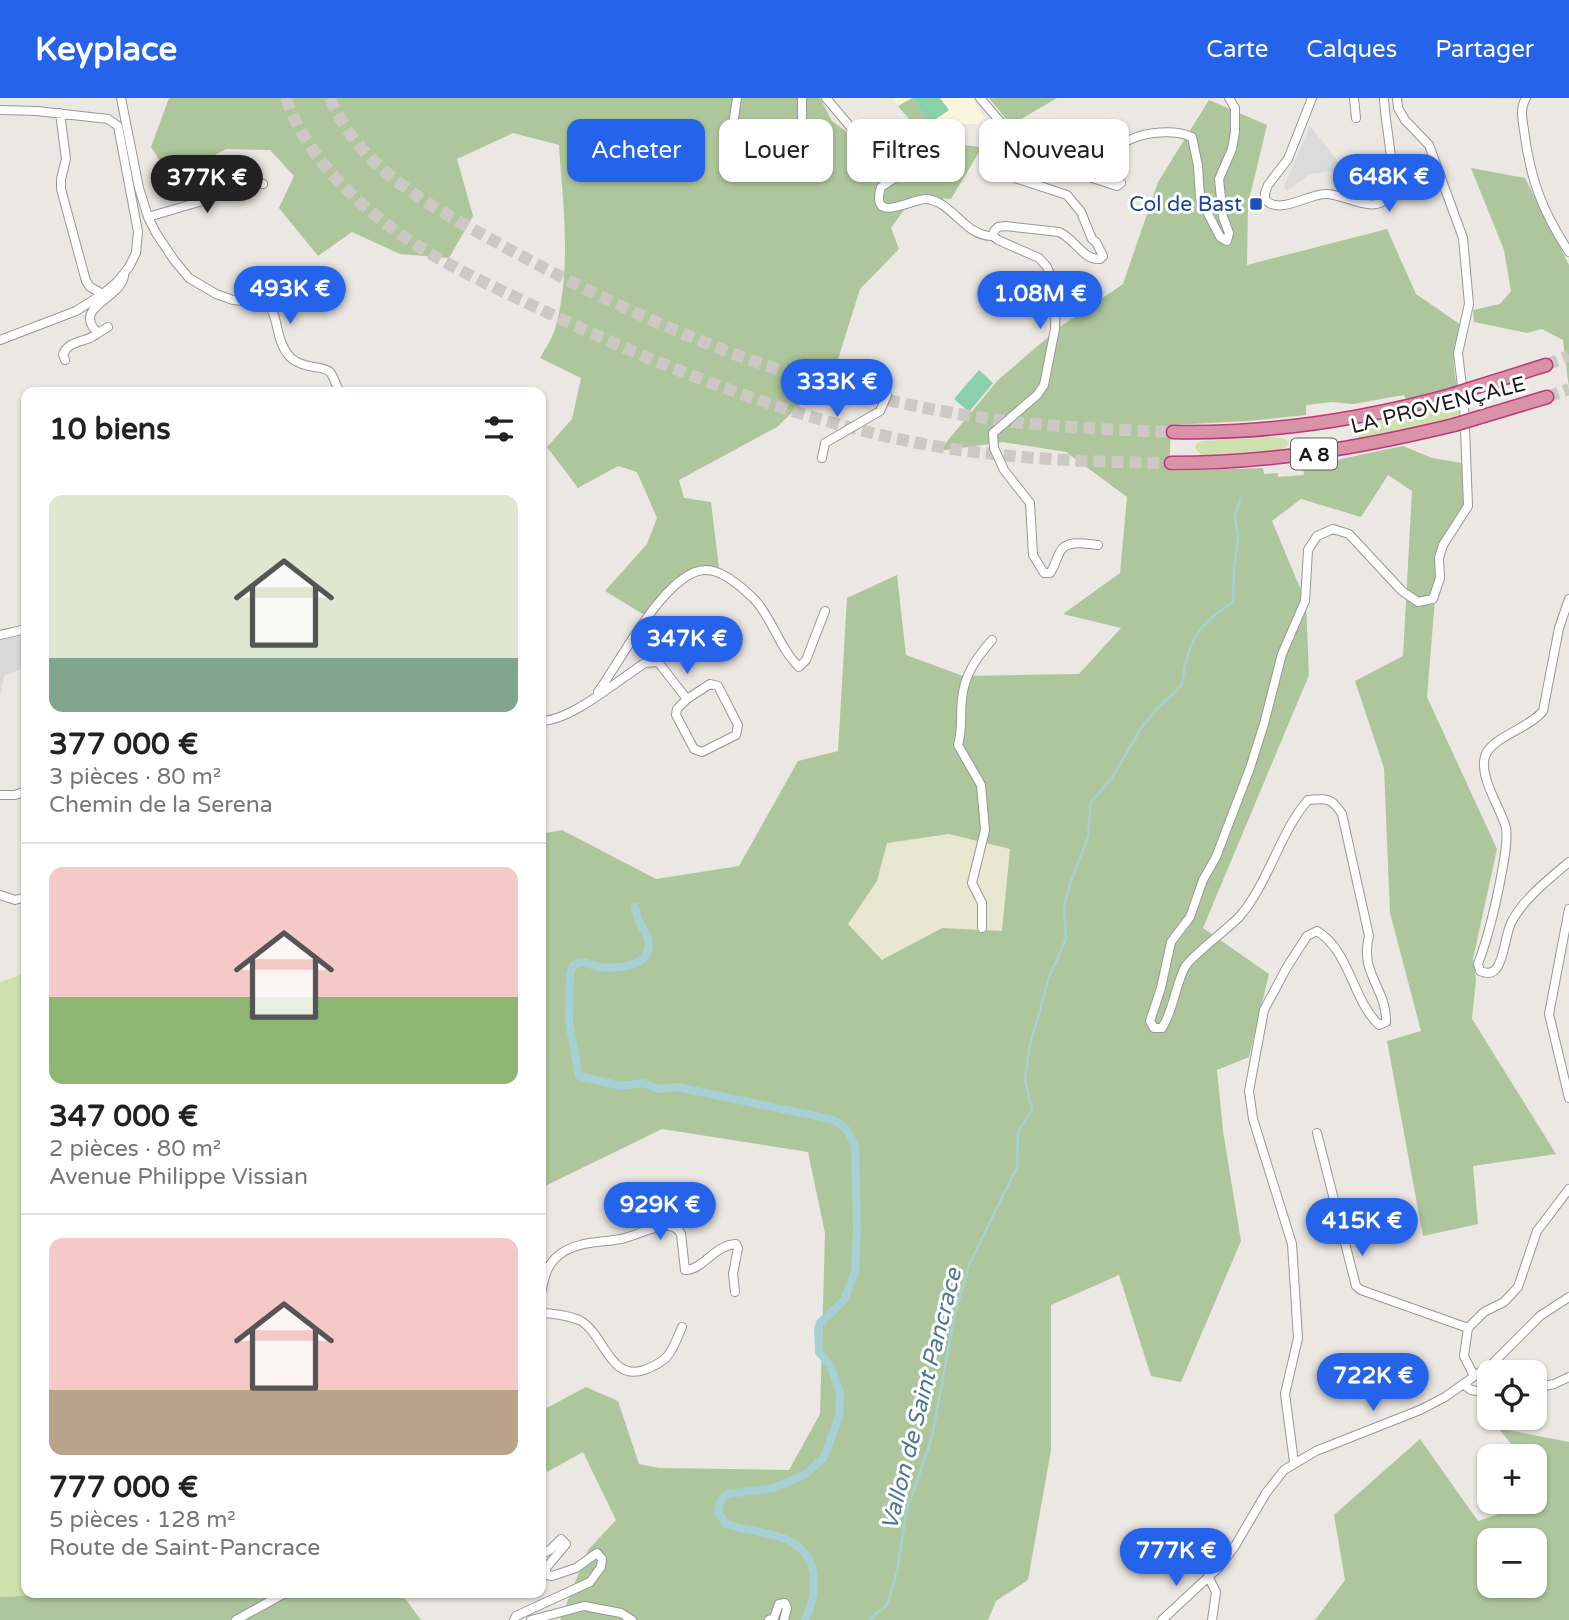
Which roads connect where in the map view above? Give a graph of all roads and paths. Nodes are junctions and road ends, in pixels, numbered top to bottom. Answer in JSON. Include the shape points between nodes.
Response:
{"nodes":[{"id":1,"x":121,"y":98,"type":"edge"},
{"id":2,"x":737,"y":98,"type":"edge"},
{"id":3,"x":802,"y":98,"type":"edge"},
{"id":4,"x":826,"y":98,"type":"edge"},
{"id":5,"x":980,"y":98,"type":"edge"},
{"id":6,"x":1229,"y":98,"type":"edge"},
{"id":7,"x":1312,"y":98,"type":"edge"},
{"id":8,"x":1354,"y":98,"type":"edge"},
{"id":9,"x":1384,"y":98,"type":"edge"},
{"id":10,"x":1397,"y":98,"type":"edge"},
{"id":11,"x":1526,"y":98,"type":"edge"},
{"id":12,"x":0,"y":110,"type":"edge"},
{"id":13,"x":60,"y":113,"type":"junction"},
{"id":14,"x":1356,"y":118,"type":"dead end"},
{"id":15,"x":997,"y":119,"type":"edge"},
{"id":16,"x":1129,"y":141,"type":"edge"},
{"id":17,"x":1027,"y":182,"type":"edge"},
{"id":18,"x":1104,"y":182,"type":"edge"},
{"id":19,"x":1118,"y":182,"type":"edge"},
{"id":20,"x":263,"y":184,"type":"dead end"},
{"id":21,"x":148,"y":217,"type":"junction"},
{"id":22,"x":993,"y":236,"type":"junction"},
{"id":23,"x":1569,"y":252,"type":"edge"},
{"id":24,"x":124,"y":273,"type":"junction"},
{"id":25,"x":103,"y":294,"type":"junction"},
{"id":26,"x":108,"y":327,"type":"dead end"},
{"id":27,"x":98,"y":332,"type":"junction"},
{"id":28,"x":0,"y":340,"type":"edge"},
{"id":29,"x":65,"y":360,"type":"dead end"},
{"id":30,"x":1546,"y":365,"type":"tunnel mouth"},
{"id":31,"x":338,"y":387,"type":"edge"},
{"id":32,"x":887,"y":395,"type":"dead end"},
{"id":33,"x":1546,"y":397,"type":"tunnel mouth"},
{"id":34,"x":1173,"y":432,"type":"tunnel mouth"},
{"id":35,"x":822,"y":458,"type":"dead end"},
{"id":36,"x":1171,"y":463,"type":"tunnel mouth"},
{"id":37,"x":1098,"y":545,"type":"dead end"},
{"id":38,"x":1569,"y":599,"type":"edge"},
{"id":39,"x":825,"y":611,"type":"dead end"},
{"id":40,"x":21,"y":630,"type":"edge"},
{"id":41,"x":0,"y":635,"type":"edge"},
{"id":42,"x":992,"y":640,"type":"dead end"},
{"id":43,"x":593,"y":698,"type":"junction"},
{"id":44,"x":687,"y":699,"type":"junction"},
{"id":45,"x":546,"y":721,"type":"edge"},
{"id":46,"x":21,"y":793,"type":"edge"},
{"id":47,"x":0,"y":795,"type":"edge"},
{"id":48,"x":1569,"y":862,"type":"edge"},
{"id":49,"x":0,"y":895,"type":"edge"},
{"id":50,"x":21,"y":898,"type":"edge"},
{"id":51,"x":1569,"y":909,"type":"edge"},
{"id":52,"x":982,"y":928,"type":"dead end"},
{"id":53,"x":1569,"y":1098,"type":"edge"},
{"id":54,"x":1317,"y":1133,"type":"dead end"},
{"id":55,"x":1569,"y":1189,"type":"edge"},
{"id":56,"x":546,"y":1277,"type":"edge"},
{"id":57,"x":735,"y":1292,"type":"dead end"},
{"id":58,"x":1569,"y":1297,"type":"edge"},
{"id":59,"x":546,"y":1314,"type":"edge"},
{"id":60,"x":682,"y":1327,"type":"dead end"},
{"id":61,"x":1468,"y":1328,"type":"junction"},
{"id":62,"x":1474,"y":1376,"type":"junction"},
{"id":63,"x":1569,"y":1377,"type":"edge"},
{"id":64,"x":1463,"y":1384,"type":"junction"},
{"id":65,"x":1547,"y":1385,"type":"edge"},
{"id":66,"x":1477,"y":1391,"type":"edge"},
{"id":67,"x":1294,"y":1462,"type":"junction"},
{"id":68,"x":546,"y":1551,"type":"edge"},
{"id":69,"x":546,"y":1568,"type":"edge"},
{"id":70,"x":546,"y":1575,"type":"edge"},
{"id":71,"x":1209,"y":1578,"type":"junction"},
{"id":72,"x":276,"y":1598,"type":"edge"},
{"id":73,"x":236,"y":1620,"type":"edge"},
{"id":74,"x":514,"y":1620,"type":"edge"},
{"id":75,"x":531,"y":1620,"type":"edge"},
{"id":76,"x":632,"y":1620,"type":"edge"},
{"id":77,"x":769,"y":1620,"type":"edge"},
{"id":78,"x":784,"y":1620,"type":"edge"},
{"id":79,"x":1162,"y":1620,"type":"edge"},
{"id":80,"x":1212,"y":1620,"type":"edge"}],
"edges":[{"from":1,"to":21,"type":"street"},
{"from":2,"to":3,"type":"street","via":[[734,158],[739,167],[755,172],[767,166],[796,135],[802,120]]},
{"from":4,"to":22,"type":"street","via":[[858,136],[915,161],[914,175],[899,175],[881,187],[878,194],[887,208],[930,199],[972,230]]},
{"from":5,"to":15,"type":"street"},
{"from":6,"to":16,"type":"street","via":[[1235,108],[1235,132],[1219,180],[1227,241],[1220,237],[1200,198],[1192,137],[1160,133]]},
{"from":7,"to":9,"type":"street","via":[[1288,159],[1265,193],[1267,202],[1276,206],[1323,194],[1365,204],[1384,200],[1392,191],[1393,177]]},
{"from":8,"to":14,"type":"street"},
{"from":10,"to":67,"type":"street","via":[[1405,120],[1429,145],[1462,238],[1469,304],[1458,353],[1468,506],[1443,545],[1433,599],[1418,602],[1402,591],[1349,534],[1333,528],[1317,536],[1308,550],[1305,601],[1282,654],[1250,768],[1190,917],[1171,942],[1150,1021],[1154,1028],[1162,1028],[1185,966],[1241,915],[1308,800],[1326,798],[1336,805],[1342,814],[1370,936],[1368,969],[1386,1010],[1385,1022],[1379,1025],[1371,1018],[1327,937],[1317,931],[1307,936],[1264,1010],[1249,1091],[1253,1119],[1292,1244],[1298,1338],[1285,1395]]},
{"from":11,"to":23,"type":"street","via":[[1522,113],[1532,180]]},
{"from":12,"to":13,"type":"street"},
{"from":13,"to":24,"type":"street","via":[[108,119],[118,126],[138,232],[136,253]]},
{"from":13,"to":25,"type":"street","via":[[65,154],[61,189],[86,281]]},
{"from":17,"to":22,"type":"street","via":[[1075,202],[1103,257],[1094,260],[1059,232],[1005,226],[998,227]]},
{"from":18,"to":19,"type":"street","via":[[1120,185]]},
{"from":20,"to":21,"type":"street","via":[[243,180],[209,199]]},
{"from":21,"to":31,"type":"street","via":[[189,278],[225,297],[269,306],[283,349],[302,366],[326,369]]},
{"from":22,"to":37,"type":"street","via":[[1039,258],[1056,290],[1055,329],[1044,385],[993,433],[994,448],[1004,470],[1030,503],[1033,555],[1044,573],[1054,568],[1065,545]]},
{"from":24,"to":25,"type":"street"},
{"from":24,"to":27,"type":"street","via":[[120,286],[92,311],[90,323]]},
{"from":25,"to":28,"type":"street","via":[[76,311]]},
{"from":26,"to":27,"type":"street"},
{"from":27,"to":29,"type":"street","via":[[72,344],[63,354]]},
{"from":30,"to":34,"type":"highway","name":"LA PROVENÇALE","number":"A 8","bridge":true,"via":[[1387,411],[1248,431]]},
{"from":32,"to":35,"type":"street","via":[[880,411],[825,443]]},
{"from":33,"to":36,"type":"highway","name":"LA PROVENÇALE","number":"A 8","bridge":true,"via":[[1378,443],[1249,461]]},
{"from":38,"to":48,"type":"street","via":[[1543,711],[1488,751],[1484,761],[1507,843],[1480,971],[1493,973],[1498,967],[1512,921]]},
{"from":39,"to":43,"type":"street","via":[[799,667],[758,603],[715,572],[696,572],[656,605]]},
{"from":40,"to":41,"type":"street"},
{"from":42,"to":52,"type":"street","via":[[974,660],[961,698],[958,744],[981,785],[985,830],[972,883],[982,904]]},
{"from":43,"to":44,"type":"street","via":[[645,663],[658,662]]},
{"from":43,"to":45,"type":"street","via":[[570,715]]},
{"from":44,"to":44,"type":"street","via":[[710,684],[718,685],[738,725],[736,735],[702,752],[694,750],[676,715]]},
{"from":46,"to":47,"type":"street"},
{"from":49,"to":50,"type":"street"},
{"from":51,"to":53,"type":"street","via":[[1549,1014]]},
{"from":54,"to":61,"type":"street","via":[[1358,1289]]},
{"from":55,"to":61,"type":"street","via":[[1537,1231],[1518,1287]]},
{"from":56,"to":57,"type":"street","via":[[550,1264],[567,1250],[662,1226],[681,1234],[685,1270],[736,1244]]},
{"from":58,"to":62,"type":"street","via":[[1540,1316]]},
{"from":59,"to":60,"type":"street","via":[[578,1320],[591,1329],[615,1364],[637,1372],[668,1358]]},
{"from":61,"to":62,"type":"street","via":[[1464,1356]]},
{"from":62,"to":64,"type":"street"},
{"from":63,"to":65,"type":"street"},
{"from":64,"to":66,"type":"street"},
{"from":64,"to":67,"type":"street","via":[[1420,1410]]},
{"from":67,"to":71,"type":"street","via":[[1274,1481],[1231,1553]]},
{"from":68,"to":69,"type":"street","via":[[561,1539],[566,1544]]},
{"from":70,"to":74,"type":"street","via":[[576,1568],[597,1553],[602,1559],[590,1582]]},
{"from":71,"to":79,"type":"street"},
{"from":71,"to":80,"type":"street","via":[[1216,1592]]},
{"from":72,"to":73,"type":"street"},
{"from":75,"to":76,"type":"street","via":[[584,1606]]},
{"from":77,"to":78,"type":"street","via":[[779,1604],[785,1603]]}]}
